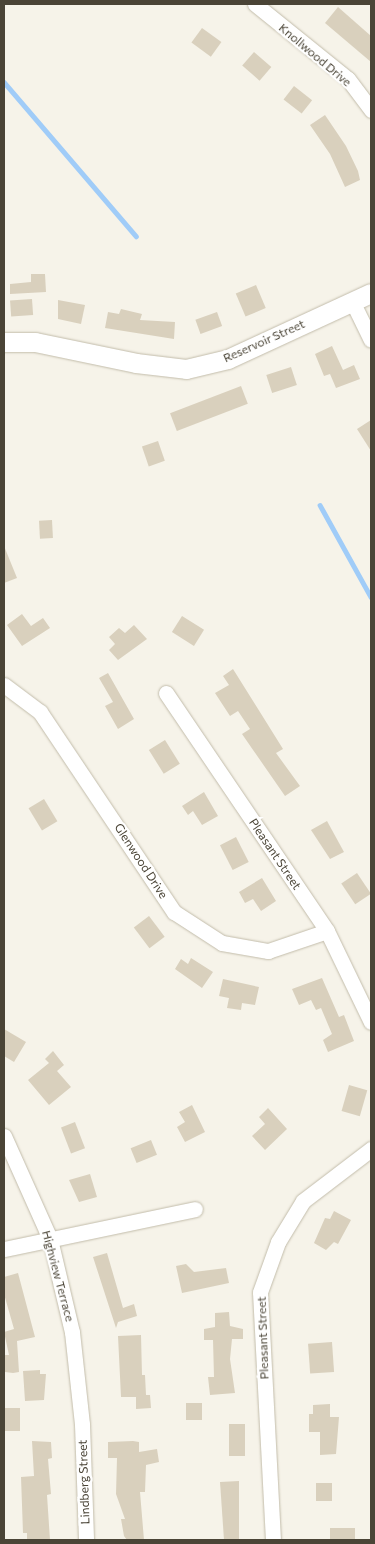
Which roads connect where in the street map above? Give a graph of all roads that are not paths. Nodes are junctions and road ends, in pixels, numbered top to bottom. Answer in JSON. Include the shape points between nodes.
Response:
{"nodes":[{"id":1,"x":255,"y":4,"type":"edge"},
{"id":2,"x":371,"y":110,"type":"edge"},
{"id":3,"x":371,"y":292,"type":"edge"},
{"id":4,"x":352,"y":301,"type":"junction"},
{"id":5,"x":371,"y":340,"type":"edge"},
{"id":6,"x":4,"y":342,"type":"edge"},
{"id":7,"x":4,"y":685,"type":"edge"},
{"id":8,"x":166,"y":693,"type":"dead end"},
{"id":9,"x":327,"y":931,"type":"junction"},
{"id":10,"x":371,"y":1022,"type":"edge"},
{"id":11,"x":4,"y":1136,"type":"edge"},
{"id":12,"x":371,"y":1149,"type":"edge"},
{"id":13,"x":195,"y":1209,"type":"dead end"},
{"id":14,"x":50,"y":1239,"type":"junction"},
{"id":15,"x":4,"y":1249,"type":"edge"},
{"id":16,"x":82,"y":1424,"type":"joint"},
{"id":17,"x":86,"y":1540,"type":"edge"},
{"id":18,"x":273,"y":1540,"type":"edge"}],
"edges":[{"from":1,"to":2,"type":"street","name":"Knollwood Drive","via":[[348,79]]},
{"from":3,"to":4,"type":"street","name":"Reservoir Street"},
{"from":4,"to":5,"type":"street"},
{"from":4,"to":6,"type":"street","name":"Reservoir Street","via":[[228,359],[186,369],[45,343]]},
{"from":7,"to":9,"type":"street","name":"Glenwood Drive","via":[[40,712],[174,912],[222,943],[268,951]]},
{"from":8,"to":9,"type":"street","name":"Pleasant Street"},
{"from":9,"to":10,"type":"street","name":"Pleasant Street"},
{"from":11,"to":14,"type":"street","name":"Highview Terrace"},
{"from":12,"to":18,"type":"street","name":"Pleasant Street","via":[[303,1201],[278,1242],[260,1292]]},
{"from":13,"to":14,"type":"street"},
{"from":14,"to":15,"type":"street"},
{"from":14,"to":16,"type":"street","name":"Highview Terrace","via":[[72,1332]]},
{"from":16,"to":17,"type":"street","name":"Lindberg Street"}]}
